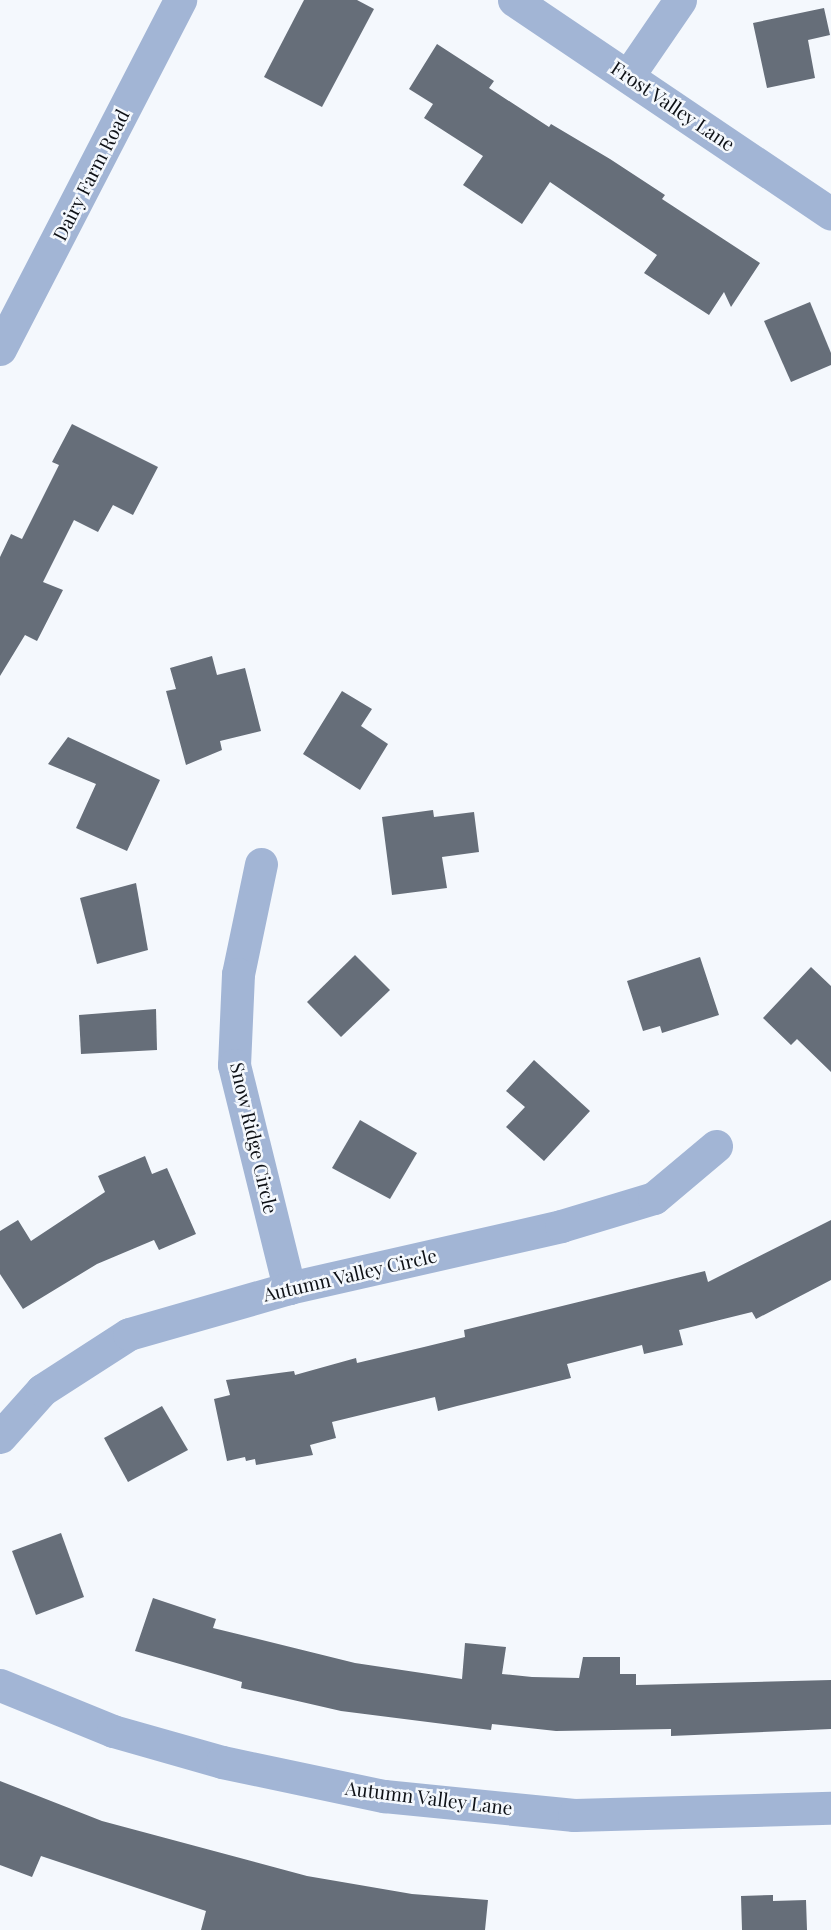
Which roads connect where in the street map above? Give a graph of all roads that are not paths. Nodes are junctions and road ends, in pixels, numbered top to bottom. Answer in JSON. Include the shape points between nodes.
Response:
{"nodes":[{"id":1,"x":180,"y":0,"type":"edge"},
{"id":2,"x":514,"y":0,"type":"edge"},
{"id":3,"x":680,"y":0,"type":"edge"},
{"id":4,"x":628,"y":76,"type":"junction"},
{"id":5,"x":831,"y":214,"type":"edge"},
{"id":6,"x":0,"y":349,"type":"edge"},
{"id":7,"x":261,"y":864,"type":"dead end"},
{"id":8,"x":716,"y":1146,"type":"dead end"},
{"id":9,"x":289,"y":1287,"type":"junction"},
{"id":10,"x":0,"y":1437,"type":"edge"},
{"id":11,"x":0,"y":1685,"type":"edge"},
{"id":12,"x":831,"y":1808,"type":"edge"}],
"edges":[{"from":1,"to":6,"type":"street","name":"Dairy Farm Road"},
{"from":2,"to":4,"type":"street","name":"Frost Valley Lane"},
{"from":3,"to":4,"type":"street"},
{"from":4,"to":5,"type":"street","name":"Frost Valley Lane"},
{"from":7,"to":9,"type":"street","name":"Snow Ridge Circle","via":[[238,974],[234,1065]]},
{"from":8,"to":9,"type":"street","name":"Autumn Valley Circle","via":[[654,1198],[561,1226]]},
{"from":9,"to":10,"type":"street","name":"Autumn Valley Circle","via":[[129,1334],[42,1390]]},
{"from":11,"to":12,"type":"street","name":"Autumn Valley Lane","via":[[113,1731],[222,1762],[384,1796],[574,1815]]}]}
